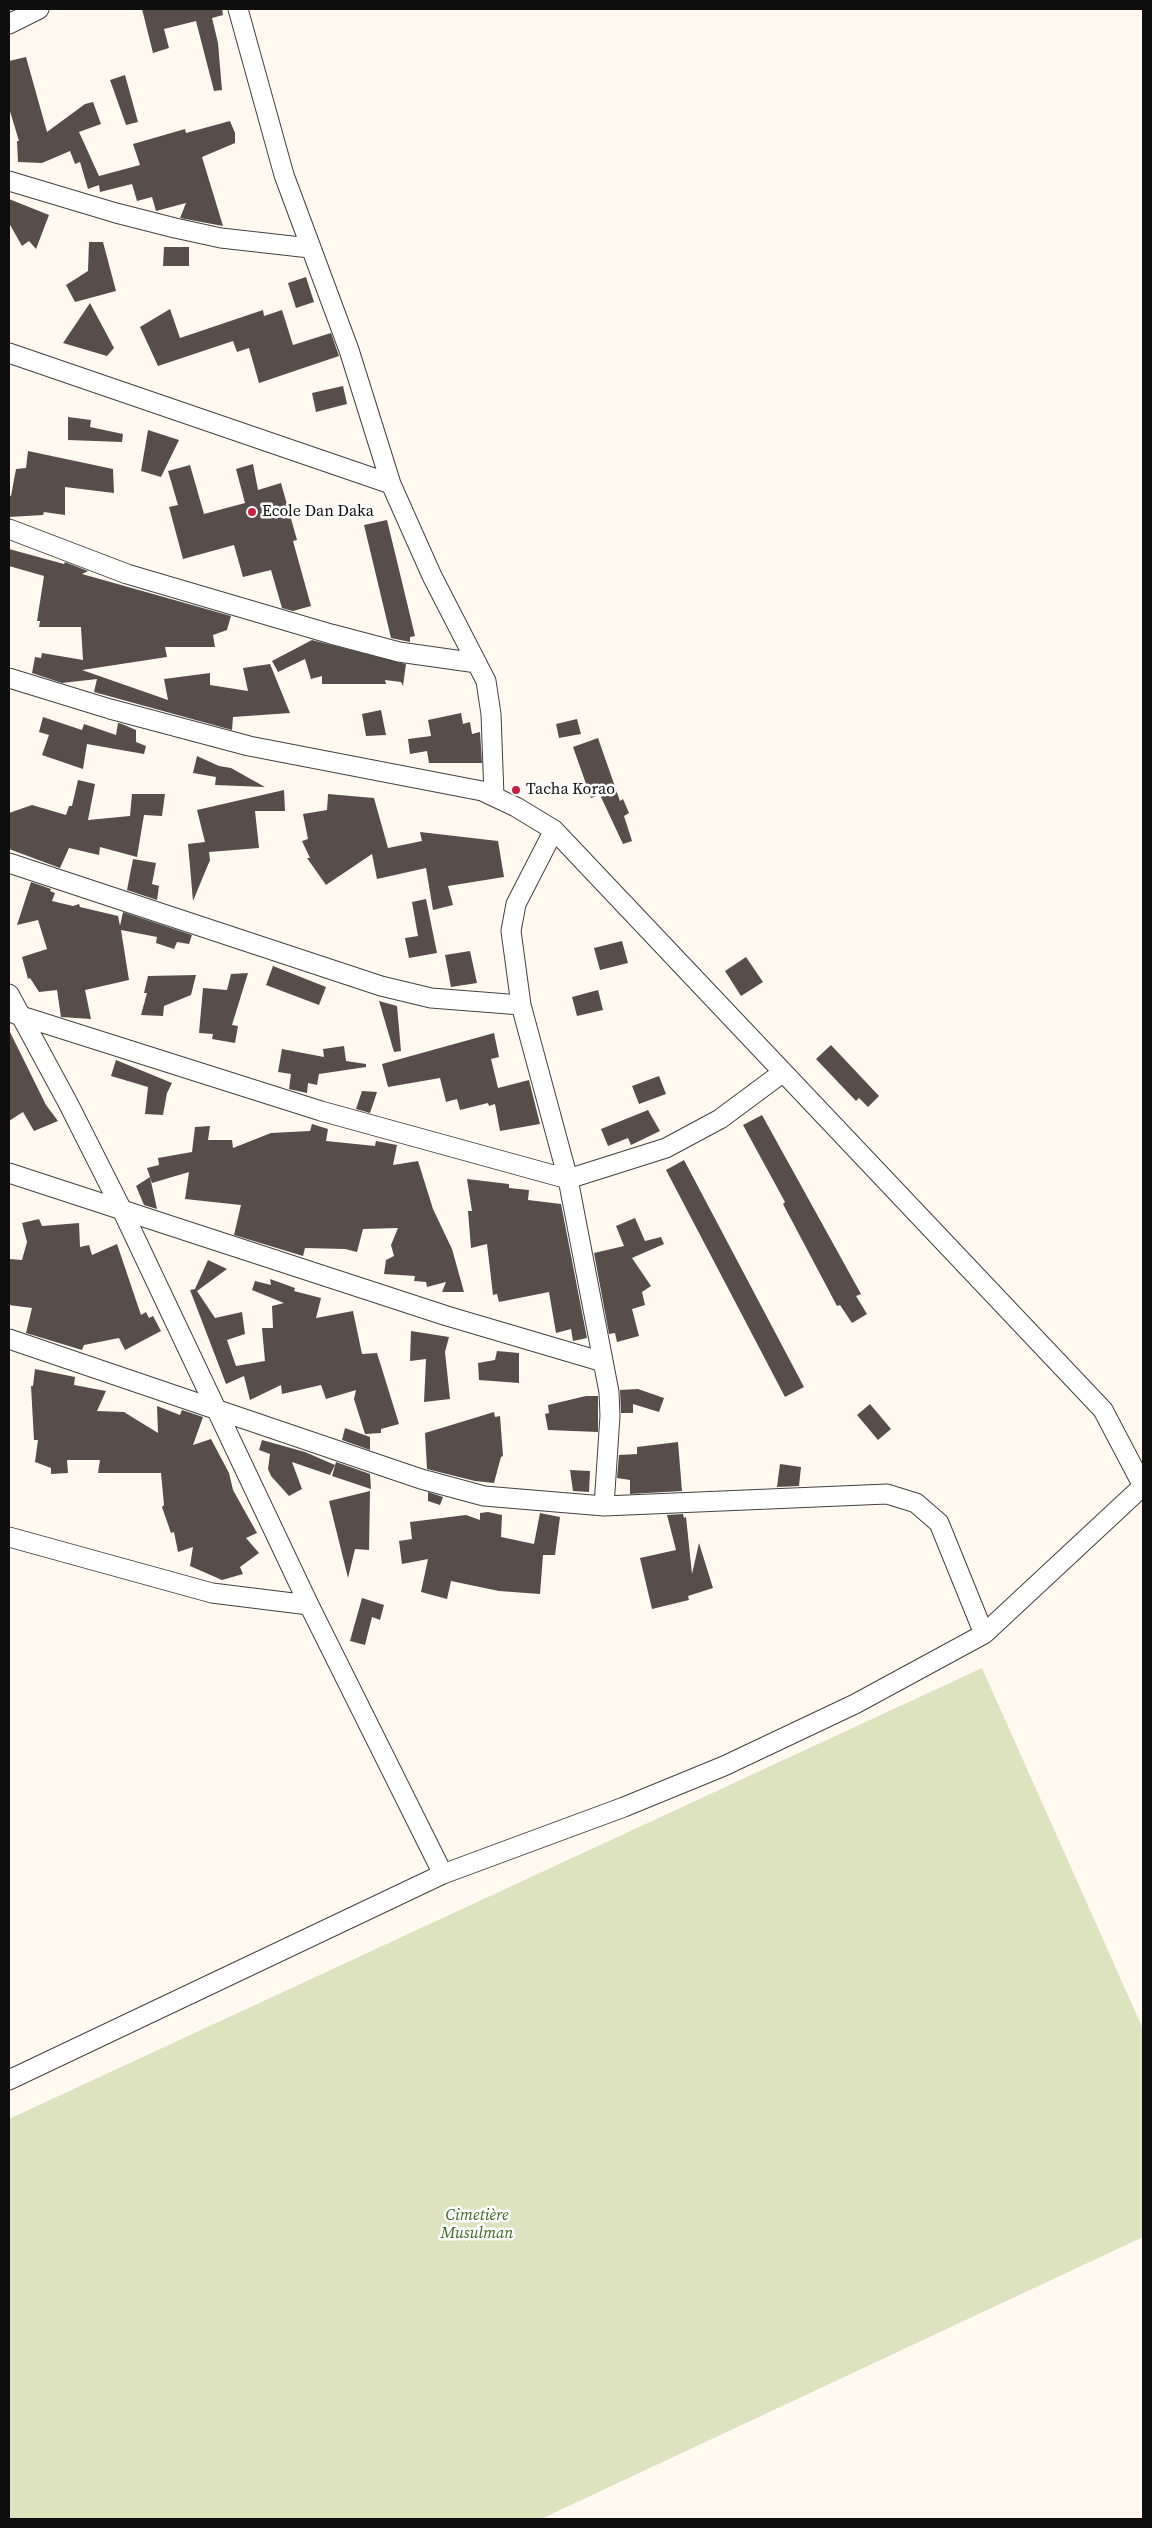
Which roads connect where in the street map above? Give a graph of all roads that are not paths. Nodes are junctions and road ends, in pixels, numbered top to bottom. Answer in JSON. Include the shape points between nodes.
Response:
{"nodes":[{"id":1,"x":238,"y":9,"type":"edge"},
{"id":2,"x":9,"y":181,"type":"edge"},
{"id":3,"x":310,"y":248,"type":"junction"},
{"id":4,"x":9,"y":353,"type":"edge"},
{"id":5,"x":391,"y":484,"type":"junction"},
{"id":6,"x":9,"y":530,"type":"edge"},
{"id":7,"x":477,"y":663,"type":"junction"},
{"id":8,"x":9,"y":678,"type":"edge"},
{"id":9,"x":494,"y":796,"type":"junction"},
{"id":10,"x":554,"y":830,"type":"junction"},
{"id":11,"x":9,"y":863,"type":"edge"},
{"id":12,"x":9,"y":994,"type":"edge"},
{"id":13,"x":521,"y":1005,"type":"junction"},
{"id":14,"x":14,"y":1014,"type":"edge"},
{"id":15,"x":782,"y":1073,"type":"junction"},
{"id":16,"x":9,"y":1173,"type":"edge"},
{"id":17,"x":568,"y":1179,"type":"junction"},
{"id":18,"x":122,"y":1210,"type":"junction"},
{"id":19,"x":9,"y":1339,"type":"edge"},
{"id":20,"x":602,"y":1362,"type":"junction"},
{"id":21,"x":215,"y":1409,"type":"junction"},
{"id":22,"x":1143,"y":1486,"type":"edge"},
{"id":23,"x":604,"y":1506,"type":"junction"},
{"id":24,"x":9,"y":1537,"type":"edge"},
{"id":25,"x":309,"y":1605,"type":"junction"},
{"id":26,"x":984,"y":1634,"type":"junction"},
{"id":27,"x":442,"y":1874,"type":"junction"},
{"id":28,"x":9,"y":2080,"type":"edge"}],
"edges":[{"from":1,"to":3,"type":"street","via":[[272,137]]},
{"from":2,"to":3,"type":"street","via":[[116,214],[175,228],[221,238]]},
{"from":3,"to":5,"type":"street","via":[[349,350]]},
{"from":4,"to":5,"type":"street"},
{"from":5,"to":7,"type":"street","via":[[432,576]]},
{"from":6,"to":7,"type":"street","via":[[127,574],[338,636],[399,652]]},
{"from":7,"to":9,"type":"street","via":[[486,681],[489,699]]},
{"from":8,"to":9,"type":"street","via":[[249,746],[464,786]]},
{"from":9,"to":10,"type":"street"},
{"from":10,"to":13,"type":"street","via":[[516,904],[511,930]]},
{"from":10,"to":15,"type":"street"},
{"from":11,"to":13,"type":"street","via":[[381,986],[431,998]]},
{"from":12,"to":14,"type":"street"},
{"from":13,"to":17,"type":"street"},
{"from":14,"to":17,"type":"street","via":[[321,1111]]},
{"from":14,"to":18,"type":"street","via":[[68,1103]]},
{"from":15,"to":17,"type":"street","via":[[720,1119],[666,1148]]},
{"from":15,"to":22,"type":"street","via":[[1103,1410]]},
{"from":16,"to":18,"type":"street"},
{"from":17,"to":20,"type":"street"},
{"from":18,"to":20,"type":"street","via":[[447,1316]]},
{"from":18,"to":21,"type":"street"},
{"from":19,"to":21,"type":"street"},
{"from":20,"to":23,"type":"street","via":[[610,1416]]},
{"from":21,"to":23,"type":"street","via":[[421,1479],[484,1496]]},
{"from":21,"to":25,"type":"street"},
{"from":22,"to":26,"type":"street"},
{"from":23,"to":26,"type":"street","via":[[887,1494],[916,1503],[939,1523]]},
{"from":24,"to":25,"type":"street","via":[[212,1592]]},
{"from":25,"to":27,"type":"street"},
{"from":26,"to":27,"type":"street","via":[[855,1704],[724,1766],[624,1807]]},
{"from":27,"to":28,"type":"street"}]}
